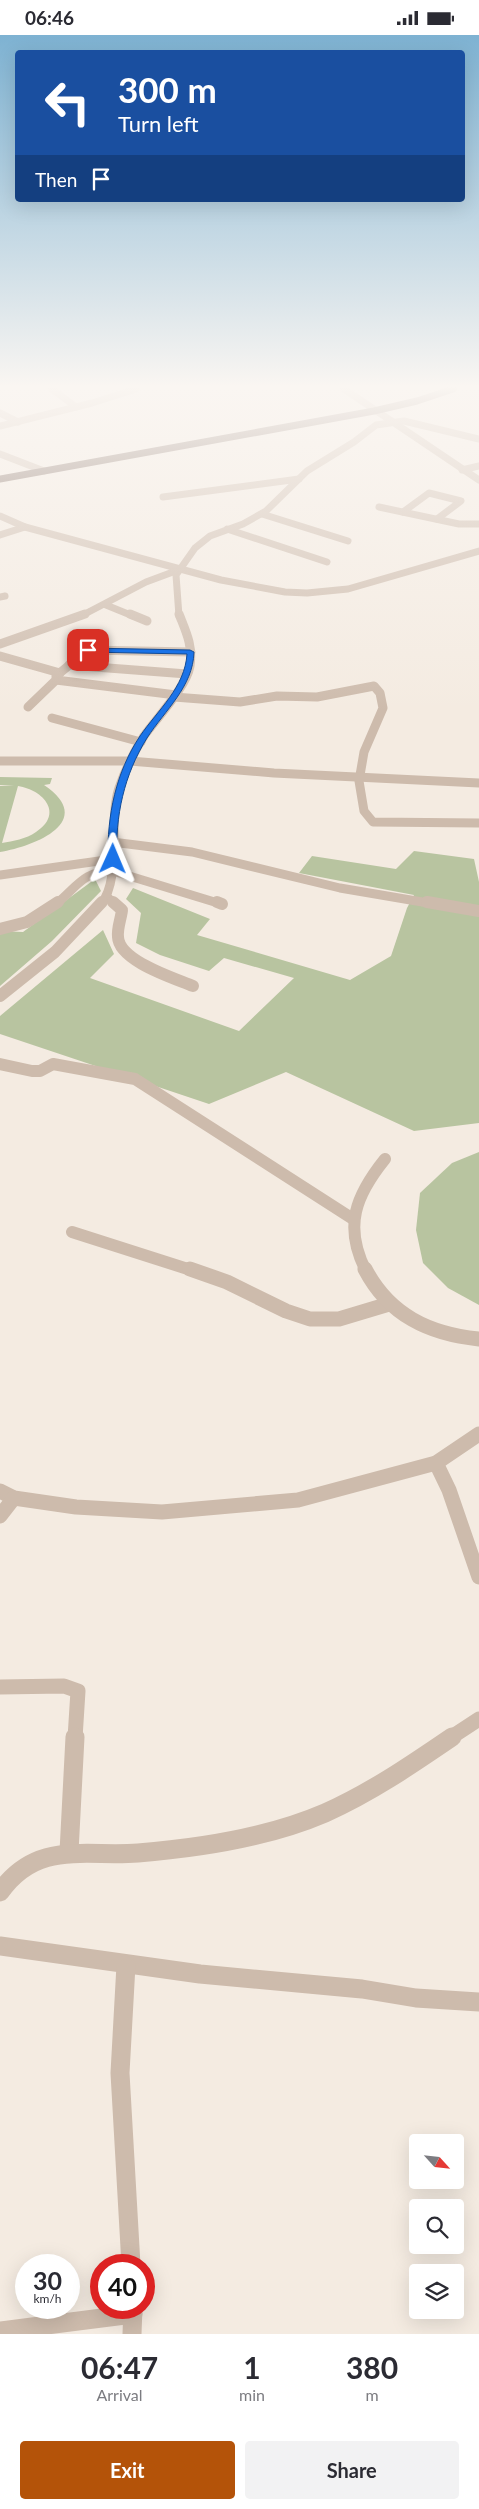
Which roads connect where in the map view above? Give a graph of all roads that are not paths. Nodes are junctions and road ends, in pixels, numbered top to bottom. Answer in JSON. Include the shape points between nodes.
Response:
{"nodes":[{"id":1,"x":168,"y":496,"type":"edge"},
{"id":2,"x":281,"y":496,"type":"edge"},
{"id":3,"x":425,"y":496,"type":"edge"},
{"id":4,"x":442,"y":496,"type":"edge"},
{"id":5,"x":163,"y":497,"type":"dead end"},
{"id":6,"x":379,"y":507,"type":"dead end"},
{"id":7,"x":403,"y":512,"type":"junction"},
{"id":8,"x":262,"y":514,"type":"junction"},
{"id":9,"x":0,"y":516,"type":"edge"},
{"id":10,"x":437,"y":519,"type":"junction"},
{"id":11,"x":479,"y":524,"type":"edge"},
{"id":12,"x":25,"y":527,"type":"junction"},
{"id":13,"x":227,"y":529,"type":"junction"},
{"id":14,"x":0,"y":535,"type":"edge"},
{"id":15,"x":348,"y":541,"type":"dead end"},
{"id":16,"x":479,"y":551,"type":"edge"},
{"id":17,"x":327,"y":561,"type":"dead end"},
{"id":18,"x":181,"y":569,"type":"junction"},
{"id":19,"x":106,"y":605,"type":"junction"},
{"id":20,"x":147,"y":621,"type":"dead end"},
{"id":21,"x":0,"y":644,"type":"edge"},
{"id":22,"x":190,"y":652,"type":"junction"},
{"id":23,"x":0,"y":656,"type":"edge"},
{"id":24,"x":69,"y":665,"type":"junction"},
{"id":25,"x":187,"y":674,"type":"junction"},
{"id":26,"x":58,"y":676,"type":"junction"},
{"id":27,"x":175,"y":696,"type":"junction"},
{"id":28,"x":28,"y":707,"type":"dead end"},
{"id":29,"x":52,"y":718,"type":"dead end"},
{"id":30,"x":141,"y":742,"type":"junction"},
{"id":31,"x":0,"y":761,"type":"edge"},
{"id":32,"x":130,"y":761,"type":"junction"},
{"id":33,"x":360,"y":776,"type":"junction"},
{"id":34,"x":479,"y":783,"type":"edge"},
{"id":35,"x":479,"y":823,"type":"edge"},
{"id":36,"x":112,"y":842,"type":"junction"},
{"id":37,"x":113,"y":859,"type":"junction"},
{"id":38,"x":113,"y":871,"type":"junction"},
{"id":39,"x":0,"y":875,"type":"edge"},
{"id":40,"x":107,"y":897,"type":"junction"},
{"id":41,"x":222,"y":903,"type":"dead end"},
{"id":42,"x":479,"y":911,"type":"edge"},
{"id":43,"x":0,"y":929,"type":"edge"},
{"id":44,"x":193,"y":986,"type":"dead end"},
{"id":45,"x":0,"y":996,"type":"edge"},
{"id":46,"x":0,"y":1064,"type":"edge"},
{"id":47,"x":385,"y":1159,"type":"dead end"},
{"id":48,"x":353,"y":1219,"type":"junction"},
{"id":49,"x":72,"y":1232,"type":"dead end"},
{"id":50,"x":389,"y":1304,"type":"junction"},
{"id":51,"x":479,"y":1339,"type":"edge"},
{"id":52,"x":479,"y":1434,"type":"edge"},
{"id":53,"x":436,"y":1463,"type":"junction"},
{"id":54,"x":0,"y":1491,"type":"edge"},
{"id":55,"x":14,"y":1498,"type":"junction"},
{"id":56,"x":0,"y":1516,"type":"edge"},
{"id":57,"x":479,"y":1577,"type":"edge"},
{"id":58,"x":0,"y":1687,"type":"edge"},
{"id":59,"x":479,"y":1719,"type":"edge"},
{"id":60,"x":69,"y":1852,"type":"junction"},
{"id":61,"x":0,"y":1892,"type":"edge"},
{"id":62,"x":0,"y":1946,"type":"edge"},
{"id":63,"x":126,"y":1965,"type":"junction"},
{"id":64,"x":479,"y":2002,"type":"edge"},
{"id":65,"x":129,"y":2254,"type":"edge"},
{"id":66,"x":122,"y":2319,"type":"edge"},
{"id":67,"x":0,"y":2331,"type":"edge"}],
"edges":[{"from":1,"to":5,"type":"street"},
{"from":2,"to":8,"type":"street"},
{"from":3,"to":7,"type":"street"},
{"from":4,"to":10,"type":"street","via":[[461,501]]},
{"from":6,"to":7,"type":"street"},
{"from":7,"to":10,"type":"street"},
{"from":8,"to":13,"type":"street"},
{"from":8,"to":15,"type":"street"},
{"from":9,"to":12,"type":"street"},
{"from":10,"to":11,"type":"street"},
{"from":12,"to":14,"type":"street"},
{"from":12,"to":18,"type":"street"},
{"from":13,"to":17,"type":"street"},
{"from":13,"to":18,"type":"street","via":[[201,541]]},
{"from":16,"to":18,"type":"street","via":[[360,587],[319,593],[270,590]]},
{"from":18,"to":19,"type":"street","via":[[146,582]]},
{"from":18,"to":22,"type":"street","via":[[176,575],[177,605],[189,635]]},
{"from":19,"to":20,"type":"street"},
{"from":19,"to":21,"type":"street","via":[[51,628]]},
{"from":22,"to":24,"type":"street","via":[[88,650]]},
{"from":22,"to":25,"type":"street"},
{"from":23,"to":26,"type":"street"},
{"from":24,"to":25,"type":"street"},
{"from":24,"to":26,"type":"street"},
{"from":25,"to":27,"type":"street"},
{"from":26,"to":27,"type":"street"},
{"from":26,"to":28,"type":"street"},
{"from":27,"to":30,"type":"street"},
{"from":27,"to":33,"type":"street","via":[[240,702],[277,696],[318,697],[374,686],[383,697],[384,707],[366,745]]},
{"from":29,"to":30,"type":"street"},
{"from":30,"to":32,"type":"street"},
{"from":31,"to":32,"type":"street"},
{"from":32,"to":33,"type":"street","via":[[274,773]]},
{"from":32,"to":36,"type":"street","via":[[118,790]]},
{"from":33,"to":34,"type":"street"},
{"from":33,"to":35,"type":"street","via":[[358,791],[363,808],[373,822]]},
{"from":36,"to":37,"type":"street"},
{"from":36,"to":42,"type":"street","via":[[192,852],[340,888]]},
{"from":37,"to":38,"type":"street"},
{"from":37,"to":39,"type":"street"},
{"from":38,"to":40,"type":"street"},
{"from":38,"to":41,"type":"street"},
{"from":38,"to":43,"type":"street","via":[[89,874],[43,915],[29,923]]},
{"from":40,"to":44,"type":"street","via":[[122,910],[117,939],[124,953]]},
{"from":40,"to":45,"type":"street","via":[[55,952]]},
{"from":46,"to":48,"type":"street","via":[[40,1071],[53,1064],[135,1079]]},
{"from":47,"to":48,"type":"street","via":[[369,1179]]},
{"from":48,"to":50,"type":"street","via":[[365,1272]]},
{"from":49,"to":50,"type":"street","via":[[113,1248],[226,1282],[306,1318],[324,1320],[365,1313]]},
{"from":50,"to":51,"type":"street","via":[[417,1325],[466,1339]]},
{"from":52,"to":53,"type":"street"},
{"from":53,"to":55,"type":"street","via":[[298,1500],[223,1508],[162,1512],[76,1507]]},
{"from":53,"to":57,"type":"street","via":[[449,1490]]},
{"from":54,"to":55,"type":"street"},
{"from":55,"to":56,"type":"street"},
{"from":58,"to":60,"type":"street","via":[[64,1686],[78,1691]]},
{"from":59,"to":60,"type":"street","via":[[391,1777],[303,1821],[255,1836],[180,1848],[118,1854]]},
{"from":60,"to":61,"type":"street","via":[[38,1859],[7,1881]]},
{"from":62,"to":63,"type":"street"},
{"from":63,"to":64,"type":"street","via":[[362,1989],[416,1998]]},
{"from":63,"to":65,"type":"street","via":[[120,2073]]},
{"from":66,"to":67,"type":"street","via":[[52,2323]]}]}
